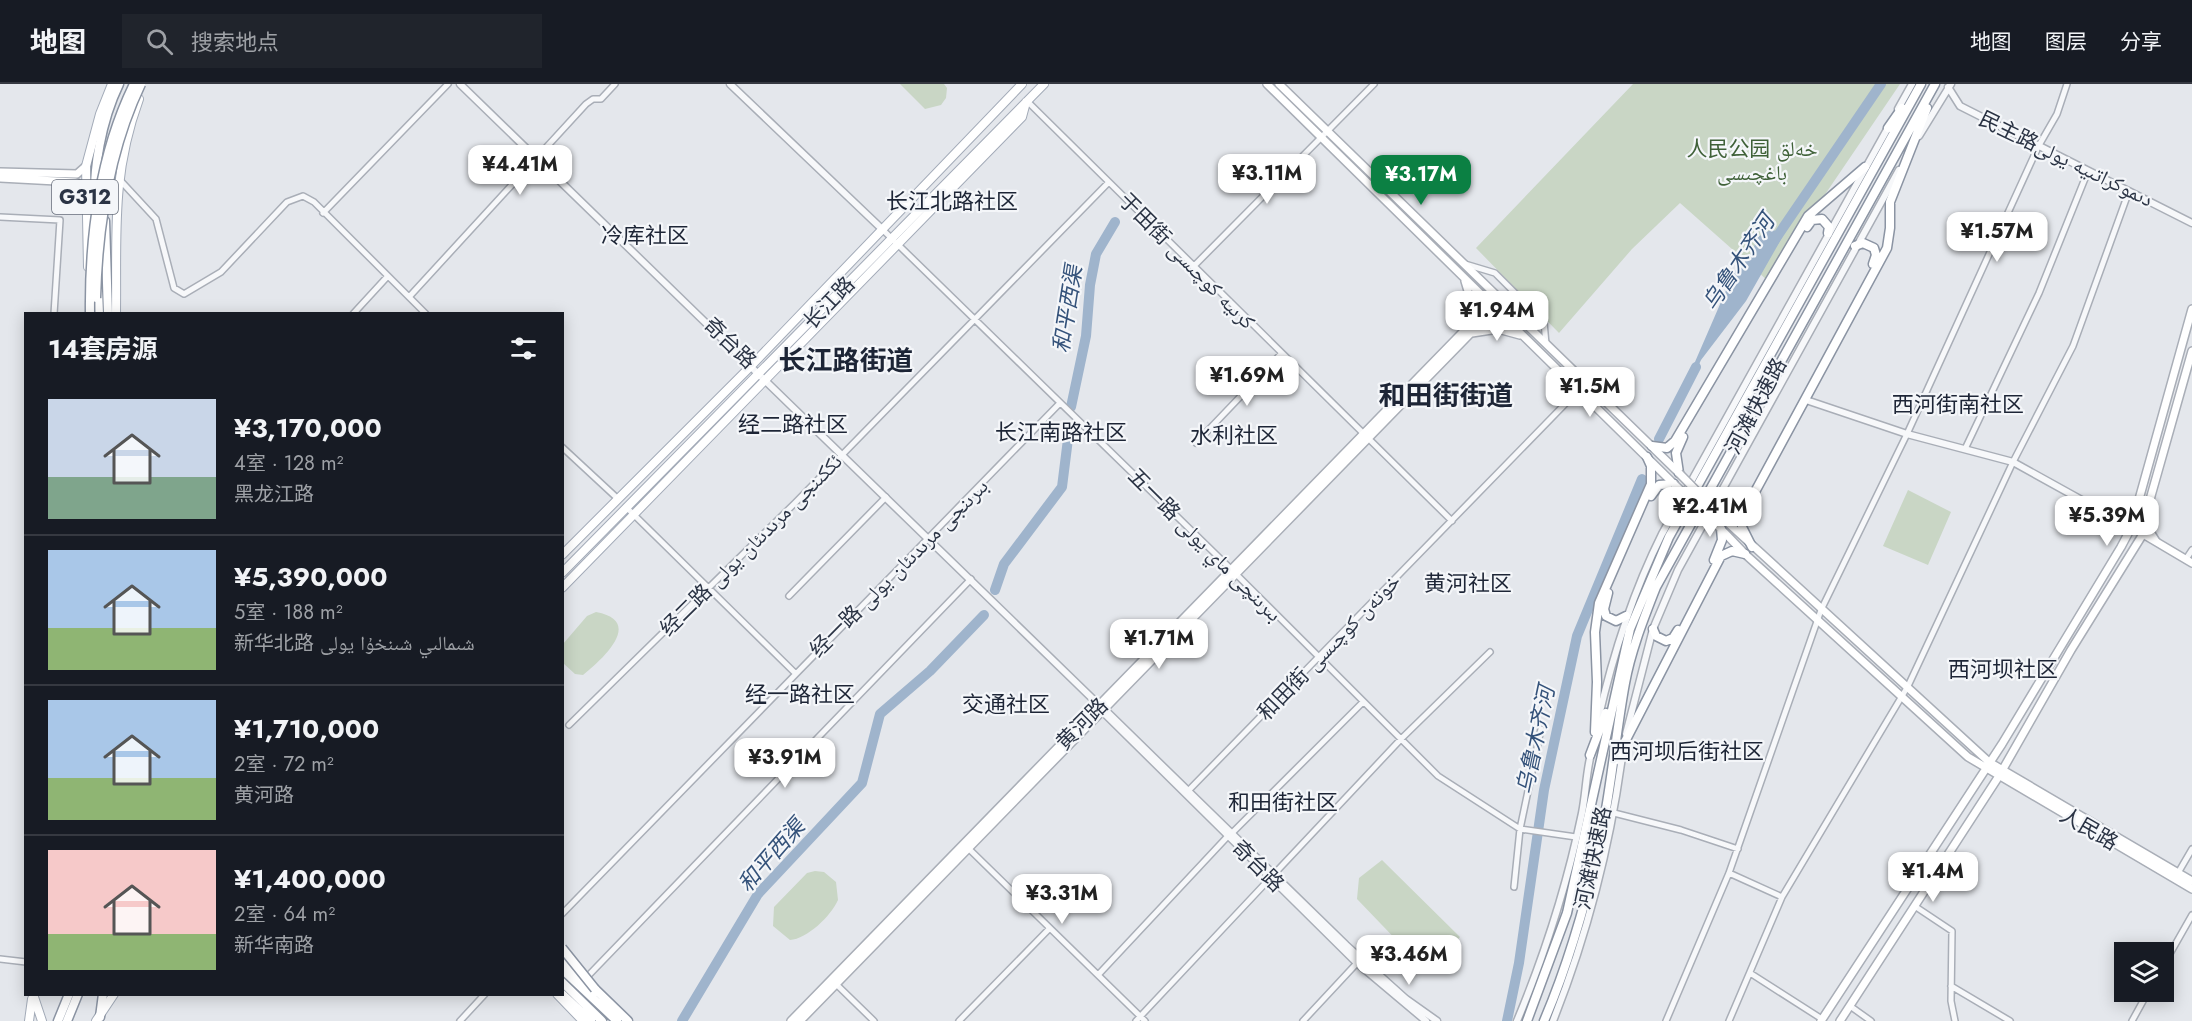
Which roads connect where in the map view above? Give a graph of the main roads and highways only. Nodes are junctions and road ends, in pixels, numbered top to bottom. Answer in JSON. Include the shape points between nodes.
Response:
{"nodes":[{"id":1,"x":112,"y":84,"type":"edge"},
{"id":2,"x":119,"y":84,"type":"edge"},
{"id":3,"x":132,"y":84,"type":"edge"},
{"id":4,"x":143,"y":84,"type":"edge"},
{"id":5,"x":1022,"y":84,"type":"edge"},
{"id":6,"x":1044,"y":84,"type":"edge"},
{"id":7,"x":1267,"y":84,"type":"edge"},
{"id":8,"x":1279,"y":84,"type":"edge"},
{"id":9,"x":1921,"y":84,"type":"edge"},
{"id":10,"x":1936,"y":84,"type":"edge"},
{"id":11,"x":1888,"y":128,"type":"road end"},
{"id":12,"x":1325,"y":133,"type":"junction"},
{"id":13,"x":86,"y":166,"type":"junction"},
{"id":14,"x":1865,"y":167,"type":"road end"},
{"id":15,"x":0,"y":172,"type":"edge"},
{"id":16,"x":0,"y":178,"type":"edge"},
{"id":17,"x":85,"y":188,"type":"junction"},
{"id":18,"x":1828,"y":233,"type":"road end"},
{"id":19,"x":1855,"y":246,"type":"road end"},
{"id":20,"x":1464,"y":278,"type":"junction"},
{"id":21,"x":1499,"y":299,"type":"junction"},
{"id":22,"x":1492,"y":307,"type":"junction"},
{"id":23,"x":2192,"y":309,"type":"edge"},
{"id":24,"x":89,"y":312,"type":"edge"},
{"id":25,"x":89,"y":312,"type":"edge"},
{"id":26,"x":97,"y":312,"type":"edge"},
{"id":27,"x":97,"y":312,"type":"edge"},
{"id":28,"x":108,"y":312,"type":"edge"},
{"id":29,"x":116,"y":312,"type":"edge"},
{"id":30,"x":1469,"y":330,"type":"junction"},
{"id":31,"x":1522,"y":336,"type":"junction"},
{"id":32,"x":2192,"y":351,"type":"edge"},
{"id":33,"x":764,"y":376,"type":"junction"},
{"id":34,"x":1652,"y":446,"type":"junction"},
{"id":35,"x":1647,"y":457,"type":"junction"},
{"id":36,"x":1679,"y":473,"type":"junction"},
{"id":37,"x":1674,"y":484,"type":"junction"},
{"id":38,"x":1718,"y":513,"type":"junction"},
{"id":39,"x":1723,"y":526,"type":"junction"},
{"id":40,"x":2143,"y":534,"type":"junction"},
{"id":41,"x":1752,"y":547,"type":"junction"},
{"id":42,"x":564,"y":553,"type":"edge"},
{"id":43,"x":1745,"y":554,"type":"junction"},
{"id":44,"x":2189,"y":561,"type":"edge"},
{"id":45,"x":564,"y":571,"type":"edge"},
{"id":46,"x":564,"y":586,"type":"edge"},
{"id":47,"x":1626,"y":616,"type":"road end"},
{"id":48,"x":1653,"y":629,"type":"road end"},
{"id":49,"x":1616,"y":687,"type":"junction"},
{"id":50,"x":1595,"y":732,"type":"road end"},
{"id":51,"x":1590,"y":755,"type":"road end"},
{"id":52,"x":1987,"y":765,"type":"junction"},
{"id":53,"x":1611,"y":769,"type":"junction"},
{"id":54,"x":2000,"y":774,"type":"junction"},
{"id":55,"x":2192,"y":881,"type":"edge"},
{"id":56,"x":2192,"y":889,"type":"edge"},
{"id":57,"x":564,"y":950,"type":"edge"},
{"id":58,"x":564,"y":964,"type":"edge"},
{"id":59,"x":564,"y":971,"type":"edge"},
{"id":60,"x":834,"y":982,"type":"junction"},
{"id":61,"x":564,"y":984,"type":"edge"},
{"id":62,"x":33,"y":996,"type":"edge"},
{"id":63,"x":34,"y":996,"type":"edge"},
{"id":64,"x":68,"y":996,"type":"edge"},
{"id":65,"x":77,"y":996,"type":"edge"},
{"id":66,"x":104,"y":996,"type":"edge"},
{"id":67,"x":113,"y":996,"type":"edge"},
{"id":68,"x":559,"y":996,"type":"edge"},
{"id":69,"x":564,"y":996,"type":"edge"},
{"id":70,"x":40,"y":1019,"type":"edge"},
{"id":71,"x":98,"y":1020,"type":"edge"},
{"id":72,"x":1822,"y":1020,"type":"edge"},
{"id":73,"x":29,"y":1021,"type":"edge"},
{"id":74,"x":58,"y":1021,"type":"edge"},
{"id":75,"x":67,"y":1021,"type":"edge"},
{"id":76,"x":583,"y":1021,"type":"edge"},
{"id":77,"x":591,"y":1021,"type":"edge"},
{"id":78,"x":602,"y":1021,"type":"edge"},
{"id":79,"x":617,"y":1021,"type":"edge"},
{"id":80,"x":625,"y":1021,"type":"edge"},
{"id":81,"x":791,"y":1021,"type":"edge"},
{"id":82,"x":800,"y":1021,"type":"edge"},
{"id":83,"x":1527,"y":1021,"type":"edge"},
{"id":84,"x":1544,"y":1021,"type":"edge"},
{"id":85,"x":1840,"y":1021,"type":"edge"}],
"edges":[{"from":1,"to":13,"type":"main road","number":"G312"},
{"from":2,"to":26,"type":"highway","via":[[106,120],[95,189]]},
{"from":3,"to":24,"type":"highway","bridge":true,"via":[[109,149],[97,212]]},
{"from":3,"to":28,"type":"highway","via":[[104,181]]},
{"from":4,"to":27,"type":"highway","bridge":true,"via":[[120,139],[102,222]]},
{"from":4,"to":29,"type":"main road","number":"G312","via":[[118,178]]},
{"from":5,"to":42,"type":"main road","name":"长江路","via":[[752,365]]},
{"from":6,"to":33,"type":"main road","name":"长江路"},
{"from":7,"to":12,"type":"main road"},
{"from":8,"to":12,"type":"main road"},
{"from":9,"to":11,"type":"highway"},
{"from":9,"to":49,"type":"highway","name":"河滩快速路","via":[[1669,537],[1630,629]]},
{"from":10,"to":41,"type":"highway","via":[[1890,202],[1887,248],[1743,514],[1742,527]]},
{"from":10,"to":53,"type":"highway","name":"河滩快速路","via":[[1656,587],[1625,684]]},
{"from":12,"to":20,"type":"main road"},
{"from":12,"to":21,"type":"main road"},
{"from":13,"to":15,"type":"main road","via":[[77,174]]},
{"from":13,"to":17,"type":"main road","number":"G312"},
{"from":14,"to":34,"type":"highway","via":[[1808,216],[1675,441],[1662,449]]},
{"from":16,"to":17,"type":"main road","via":[[75,182]]},
{"from":17,"to":25,"type":"main road","number":"G312"},
{"from":18,"to":36,"type":"highway","via":[[1825,220],[1815,218],[1810,222],[1678,446],[1675,460]]},
{"from":19,"to":38,"type":"highway","via":[[1871,245],[1876,260],[1740,510],[1727,516]]},
{"from":20,"to":22,"type":"main road"},
{"from":20,"to":30,"type":"main road"},
{"from":21,"to":22,"type":"main road","name":"黄河路"},
{"from":21,"to":34,"type":"main road"},
{"from":22,"to":30,"type":"main road","name":"黄河路"},
{"from":22,"to":31,"type":"main road"},
{"from":23,"to":52,"type":"main road","via":[[2131,528]]},
{"from":30,"to":31,"type":"main road","via":[[1498,329]]},
{"from":30,"to":60,"type":"main road","name":"黄河路"},
{"from":31,"to":35,"type":"main road"},
{"from":32,"to":40,"type":"main road"},
{"from":33,"to":45,"type":"main road","name":"长江路"},
{"from":33,"to":46,"type":"main road"},
{"from":34,"to":36,"type":"main road"},
{"from":35,"to":37,"type":"main road"},
{"from":35,"to":50,"type":"highway","via":[[1651,484],[1599,603],[1595,632]]},
{"from":36,"to":38,"type":"main road","bridge":true},
{"from":37,"to":39,"type":"main road","bridge":true},
{"from":37,"to":47,"type":"highway","via":[[1664,483],[1656,488],[1608,592],[1606,616],[1616,621]]},
{"from":38,"to":39,"type":"main road","bridge":true},
{"from":39,"to":41,"type":"main road"},
{"from":39,"to":43,"type":"main road"},
{"from":39,"to":48,"type":"highway","via":[[1719,550],[1676,635],[1662,640]]},
{"from":40,"to":44,"type":"main road"},
{"from":40,"to":54,"type":"main road"},
{"from":41,"to":52,"type":"main road","via":[[1908,686]]},
{"from":43,"to":52,"type":"main road","via":[[1968,757]]},
{"from":43,"to":53,"type":"highway","via":[[1732,551],[1721,556]]},
{"from":49,"to":51,"type":"highway"},
{"from":49,"to":83,"type":"highway","name":"河滩快速路","via":[[1567,913]]},
{"from":52,"to":54,"type":"main road","name":"人民路"},
{"from":52,"to":72,"type":"main road"},
{"from":53,"to":84,"type":"highway","name":"河滩快速路","via":[[1599,844],[1580,918]]},
{"from":54,"to":55,"type":"main road","name":"人民路"},
{"from":54,"to":56,"type":"main road","name":"人民路"},
{"from":54,"to":85,"type":"main road"},
{"from":57,"to":80,"type":"highway","bridge":true},
{"from":58,"to":80,"type":"main road"},
{"from":59,"to":79,"type":"highway"},
{"from":60,"to":81,"type":"main road","name":"黄河路"},
{"from":60,"to":82,"type":"main road","name":"黄河路"},
{"from":61,"to":78,"type":"highway"},
{"from":62,"to":73,"type":"main road"},
{"from":63,"to":70,"type":"main road"},
{"from":64,"to":74,"type":"highway"},
{"from":65,"to":75,"type":"highway"},
{"from":66,"to":71,"type":"highway"},
{"from":67,"to":71,"type":"main road"},
{"from":68,"to":76,"type":"main road"},
{"from":69,"to":77,"type":"highway"}]}
